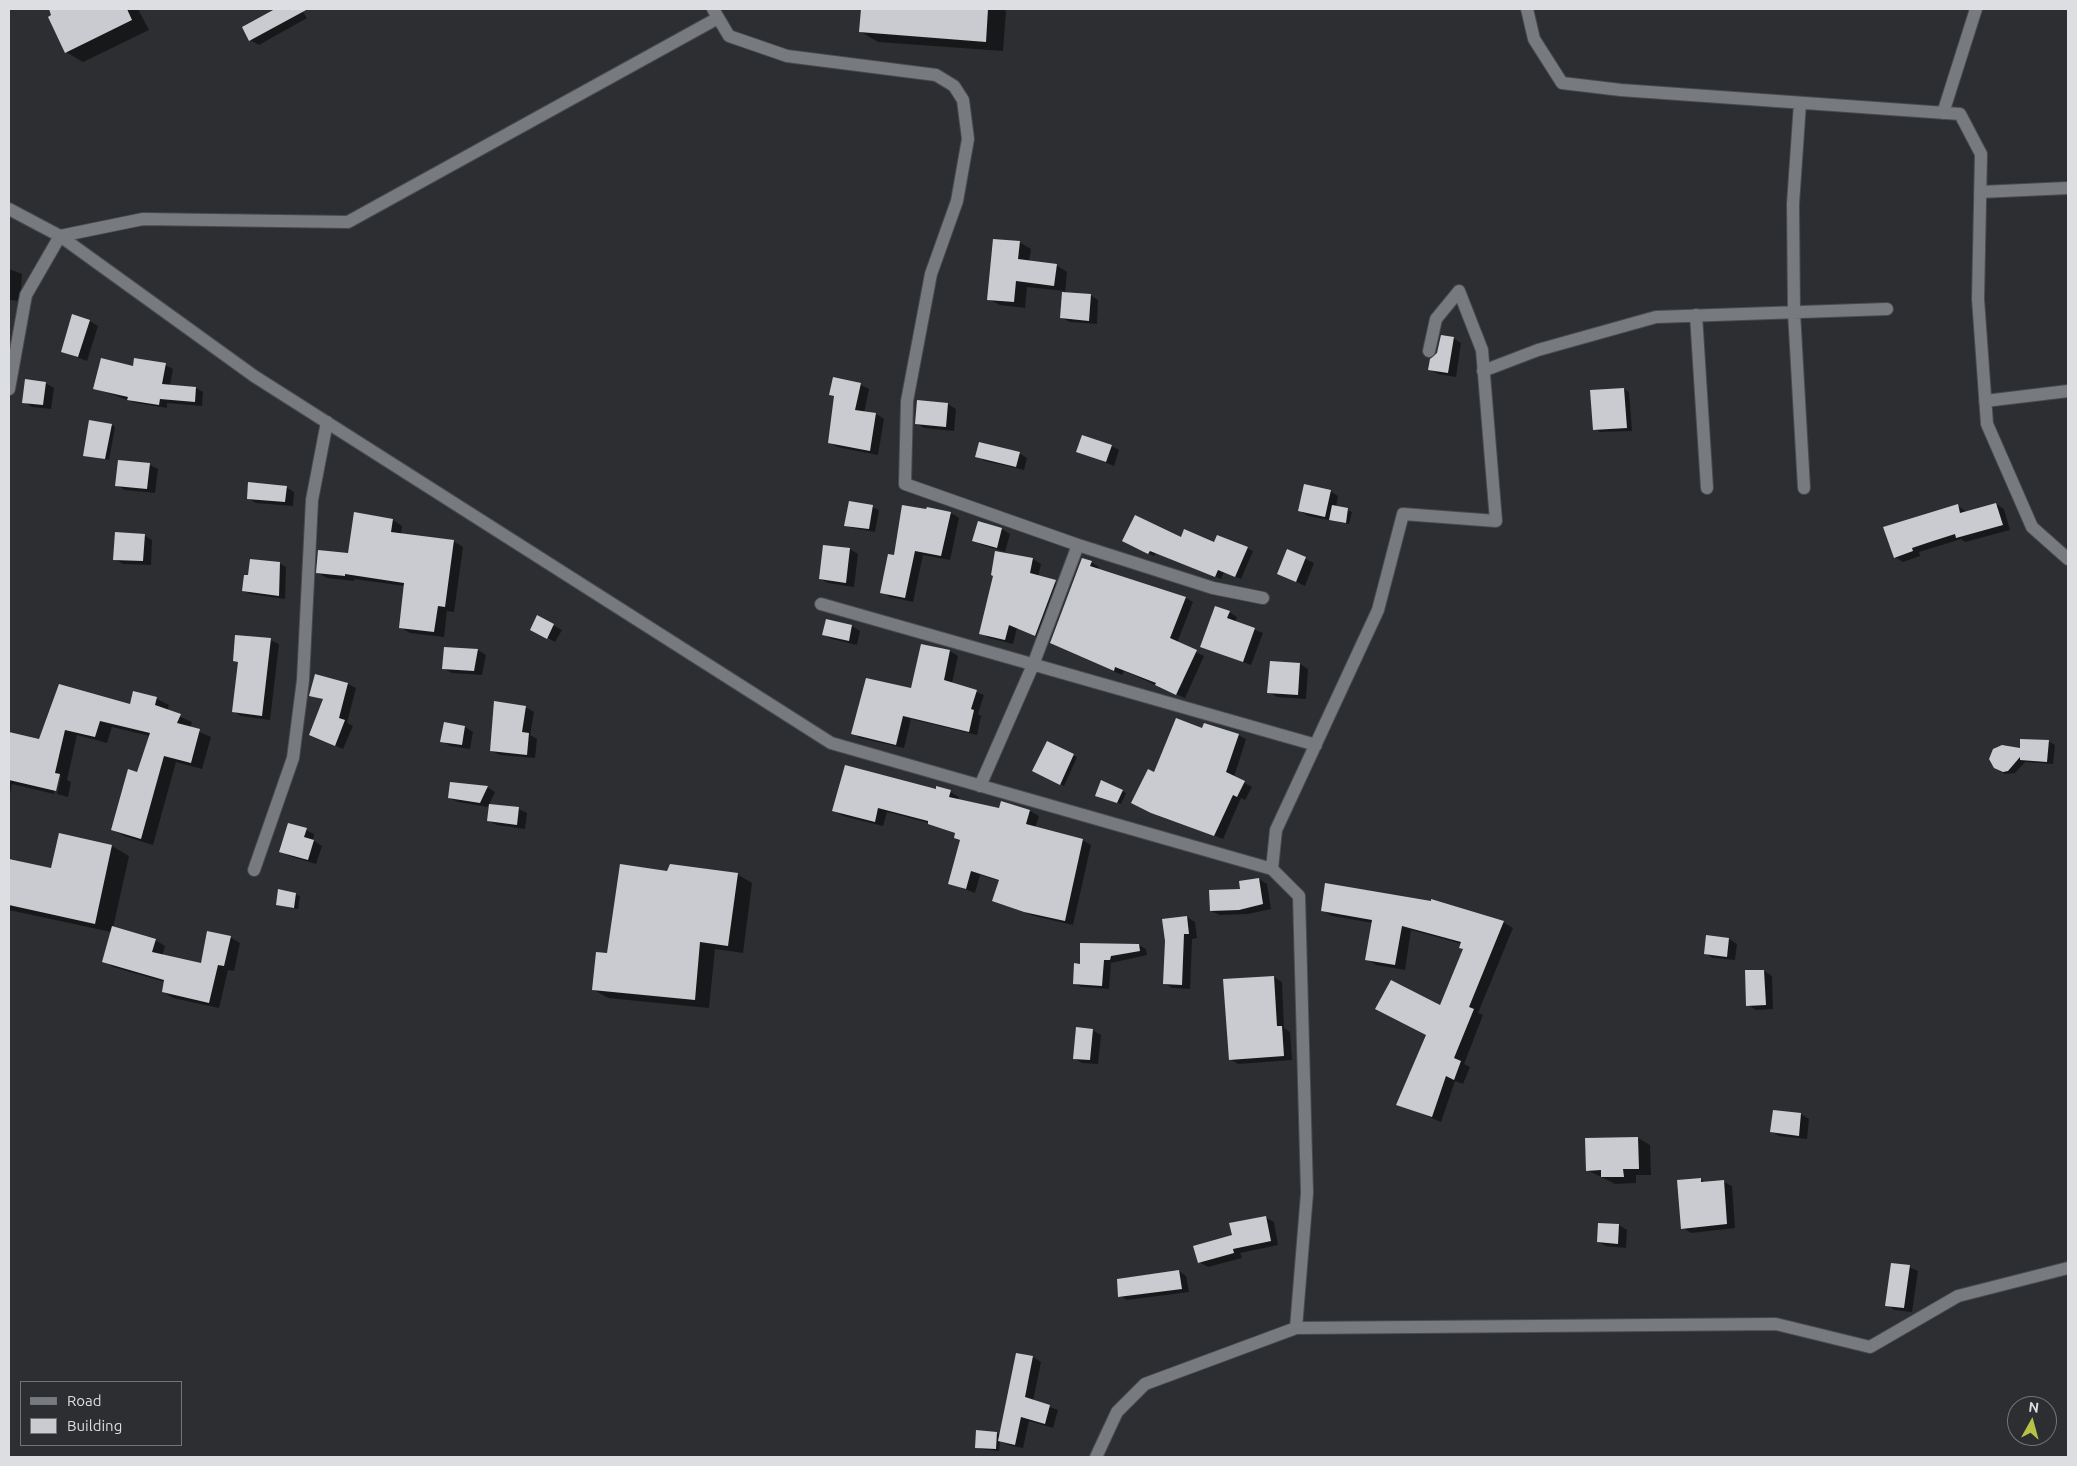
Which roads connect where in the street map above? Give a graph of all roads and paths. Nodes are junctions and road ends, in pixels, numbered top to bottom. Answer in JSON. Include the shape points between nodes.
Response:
{"nodes":[{"id":1,"x":1527,"y":9,"type":"edge"},
{"id":2,"x":1976,"y":9,"type":"edge"},
{"id":3,"x":716,"y":13,"type":"edge"},
{"id":4,"x":1800,"y":103,"type":"junction"},
{"id":5,"x":1943,"y":113,"type":"junction"},
{"id":6,"x":2068,"y":188,"type":"edge"},
{"id":7,"x":1980,"y":192,"type":"junction"},
{"id":8,"x":9,"y":209,"type":"edge"},
{"id":9,"x":60,"y":236,"type":"junction"},
{"id":10,"x":1887,"y":309,"type":"dead end"},
{"id":11,"x":1794,"y":312,"type":"junction"},
{"id":12,"x":1696,"y":315,"type":"junction"},
{"id":13,"x":1430,"y":351,"type":"dead end"},
{"id":14,"x":1483,"y":371,"type":"junction"},
{"id":15,"x":9,"y":389,"type":"edge"},
{"id":16,"x":2068,"y":392,"type":"edge"},
{"id":17,"x":1985,"y":401,"type":"junction"},
{"id":18,"x":326,"y":422,"type":"junction"},
{"id":19,"x":1706,"y":488,"type":"dead end"},
{"id":20,"x":1804,"y":488,"type":"dead end"},
{"id":21,"x":1078,"y":545,"type":"junction"},
{"id":22,"x":2068,"y":559,"type":"edge"},
{"id":23,"x":1263,"y":598,"type":"dead end"},
{"id":24,"x":821,"y":604,"type":"dead end"},
{"id":25,"x":1033,"y":664,"type":"junction"},
{"id":26,"x":1316,"y":745,"type":"junction"},
{"id":27,"x":980,"y":786,"type":"junction"},
{"id":28,"x":1272,"y":869,"type":"junction"},
{"id":29,"x":254,"y":870,"type":"dead end"},
{"id":30,"x":2068,"y":1268,"type":"edge"},
{"id":31,"x":1296,"y":1328,"type":"junction"},
{"id":32,"x":1096,"y":1457,"type":"edge"}],
"edges":[{"from":1,"to":4,"type":"street","via":[[1534,39],[1562,83]]},
{"from":2,"to":5,"type":"street"},
{"from":3,"to":9,"type":"street","via":[[348,222],[143,219]]},
{"from":3,"to":21,"type":"street","via":[[729,36],[787,56],[936,75],[954,86],[963,100],[968,139],[957,201],[931,274],[907,401],[905,484]]},
{"from":4,"to":5,"type":"street"},
{"from":4,"to":11,"type":"street","via":[[1793,204]]},
{"from":5,"to":7,"type":"street","via":[[1960,114],[1981,154]]},
{"from":6,"to":7,"type":"street"},
{"from":7,"to":17,"type":"street","via":[[1978,299]]},
{"from":8,"to":9,"type":"street"},
{"from":9,"to":15,"type":"street","via":[[26,295]]},
{"from":9,"to":18,"type":"street","via":[[254,376]]},
{"from":10,"to":11,"type":"street"},
{"from":11,"to":12,"type":"street"},
{"from":11,"to":20,"type":"street"},
{"from":12,"to":14,"type":"street","via":[[1656,316],[1538,350]]},
{"from":12,"to":19,"type":"street"},
{"from":13,"to":14,"type":"street","via":[[1436,319],[1459,291],[1482,350]]},
{"from":14,"to":26,"type":"street","via":[[1496,521],[1403,514],[1378,610]]},
{"from":16,"to":17,"type":"street"},
{"from":17,"to":22,"type":"street","via":[[1987,424],[2032,527]]},
{"from":18,"to":27,"type":"street","via":[[831,743]]},
{"from":18,"to":29,"type":"street","via":[[312,500],[303,680],[293,758]]},
{"from":21,"to":23,"type":"street","via":[[1213,588]]},
{"from":21,"to":25,"type":"street"},
{"from":24,"to":25,"type":"street"},
{"from":25,"to":26,"type":"street"},
{"from":25,"to":27,"type":"street"},
{"from":26,"to":28,"type":"street","via":[[1276,830]]},
{"from":27,"to":28,"type":"street"},
{"from":28,"to":31,"type":"street","via":[[1299,896],[1307,1193]]},
{"from":30,"to":31,"type":"street","via":[[1958,1296],[1870,1347],[1776,1324]]},
{"from":31,"to":32,"type":"street","via":[[1144,1384],[1117,1412]]}]}
